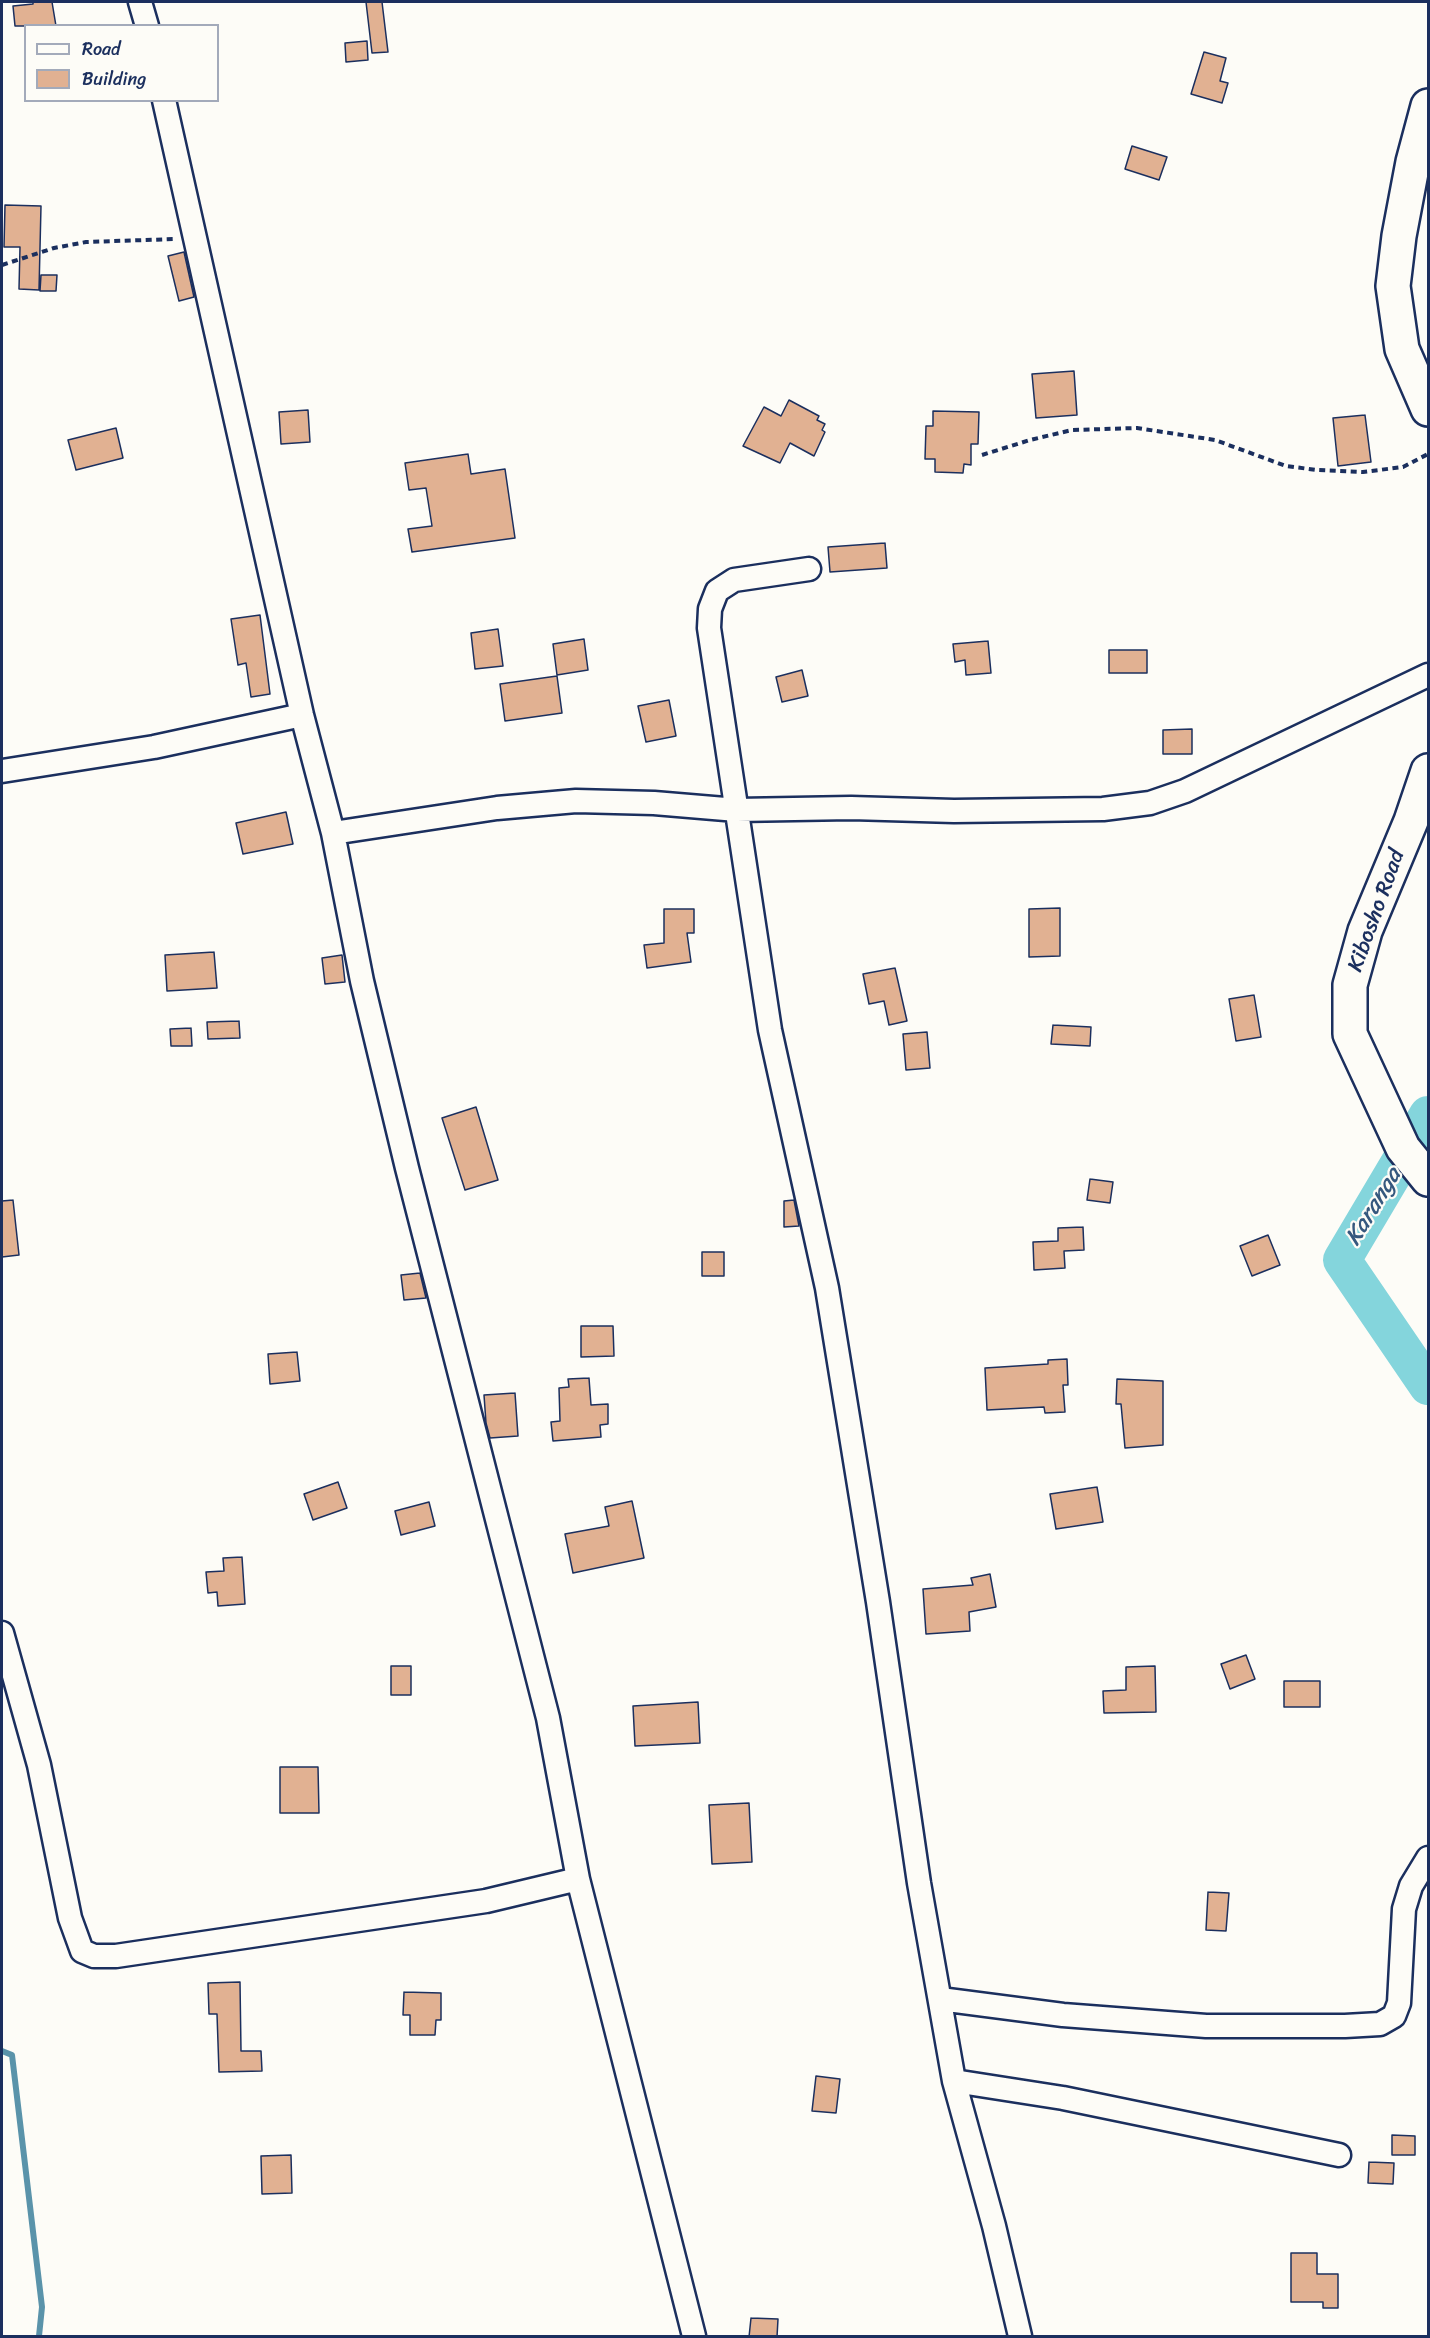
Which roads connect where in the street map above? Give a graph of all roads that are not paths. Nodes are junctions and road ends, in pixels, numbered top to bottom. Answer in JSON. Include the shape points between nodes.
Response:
{"nodes":[{"id":1,"x":140,"y":2,"type":"edge"},
{"id":2,"x":146,"y":24,"type":"edge"},
{"id":3,"x":164,"y":102,"type":"edge"},
{"id":4,"x":1428,"y":106,"type":"edge"},
{"id":5,"x":1428,"y":409,"type":"edge"},
{"id":6,"x":809,"y":568,"type":"dead end"},
{"id":7,"x":1428,"y":675,"type":"edge"},
{"id":8,"x":302,"y":715,"type":"junction"},
{"id":9,"x":2,"y":771,"type":"edge"},
{"id":10,"x":1428,"y":771,"type":"edge"},
{"id":11,"x":737,"y":810,"type":"junction"},
{"id":12,"x":333,"y":833,"type":"junction"},
{"id":13,"x":1428,"y":1179,"type":"edge"},
{"id":14,"x":2,"y":1633,"type":"edge"},
{"id":15,"x":1428,"y":1858,"type":"edge"},
{"id":16,"x":578,"y":1879,"type":"junction"},
{"id":17,"x":940,"y":1999,"type":"junction"},
{"id":18,"x":954,"y":2081,"type":"junction"},
{"id":19,"x":1339,"y":2155,"type":"dead end"},
{"id":20,"x":694,"y":2337,"type":"edge"},
{"id":21,"x":1020,"y":2337,"type":"edge"}],
"edges":[{"from":1,"to":2,"type":"street"},
{"from":3,"to":8,"type":"street"},
{"from":4,"to":5,"type":"main road","via":[[1413,162],[1393,286],[1402,349]]},
{"from":6,"to":11,"type":"street","via":[[734,580],[717,591],[710,609],[709,628]]},
{"from":7,"to":11,"type":"street","via":[[1185,791],[1150,803],[1103,809]]},
{"from":8,"to":9,"type":"street","via":[[154,747]]},
{"from":8,"to":12,"type":"street"},
{"from":10,"to":13,"type":"main road","name":"Kibosho Road","via":[[1365,931],[1350,985],[1350,1034],[1402,1148]]},
{"from":11,"to":12,"type":"street","via":[[576,801],[497,808]]},
{"from":11,"to":17,"type":"street","via":[[770,1030],[827,1288]]},
{"from":12,"to":16,"type":"street","via":[[362,981],[404,1157],[548,1718]]},
{"from":14,"to":16,"type":"street","via":[[39,1765],[70,1918],[82,1951],[94,1956],[116,1956],[486,1901]]},
{"from":15,"to":17,"type":"street","via":[[1411,1886],[1404,1909],[1399,2003],[1394,2016],[1380,2024],[1206,2026],[1063,2015]]},
{"from":16,"to":20,"type":"street"},
{"from":17,"to":18,"type":"street"},
{"from":18,"to":19,"type":"street","via":[[1074,2101]]},
{"from":18,"to":21,"type":"street"}]}
